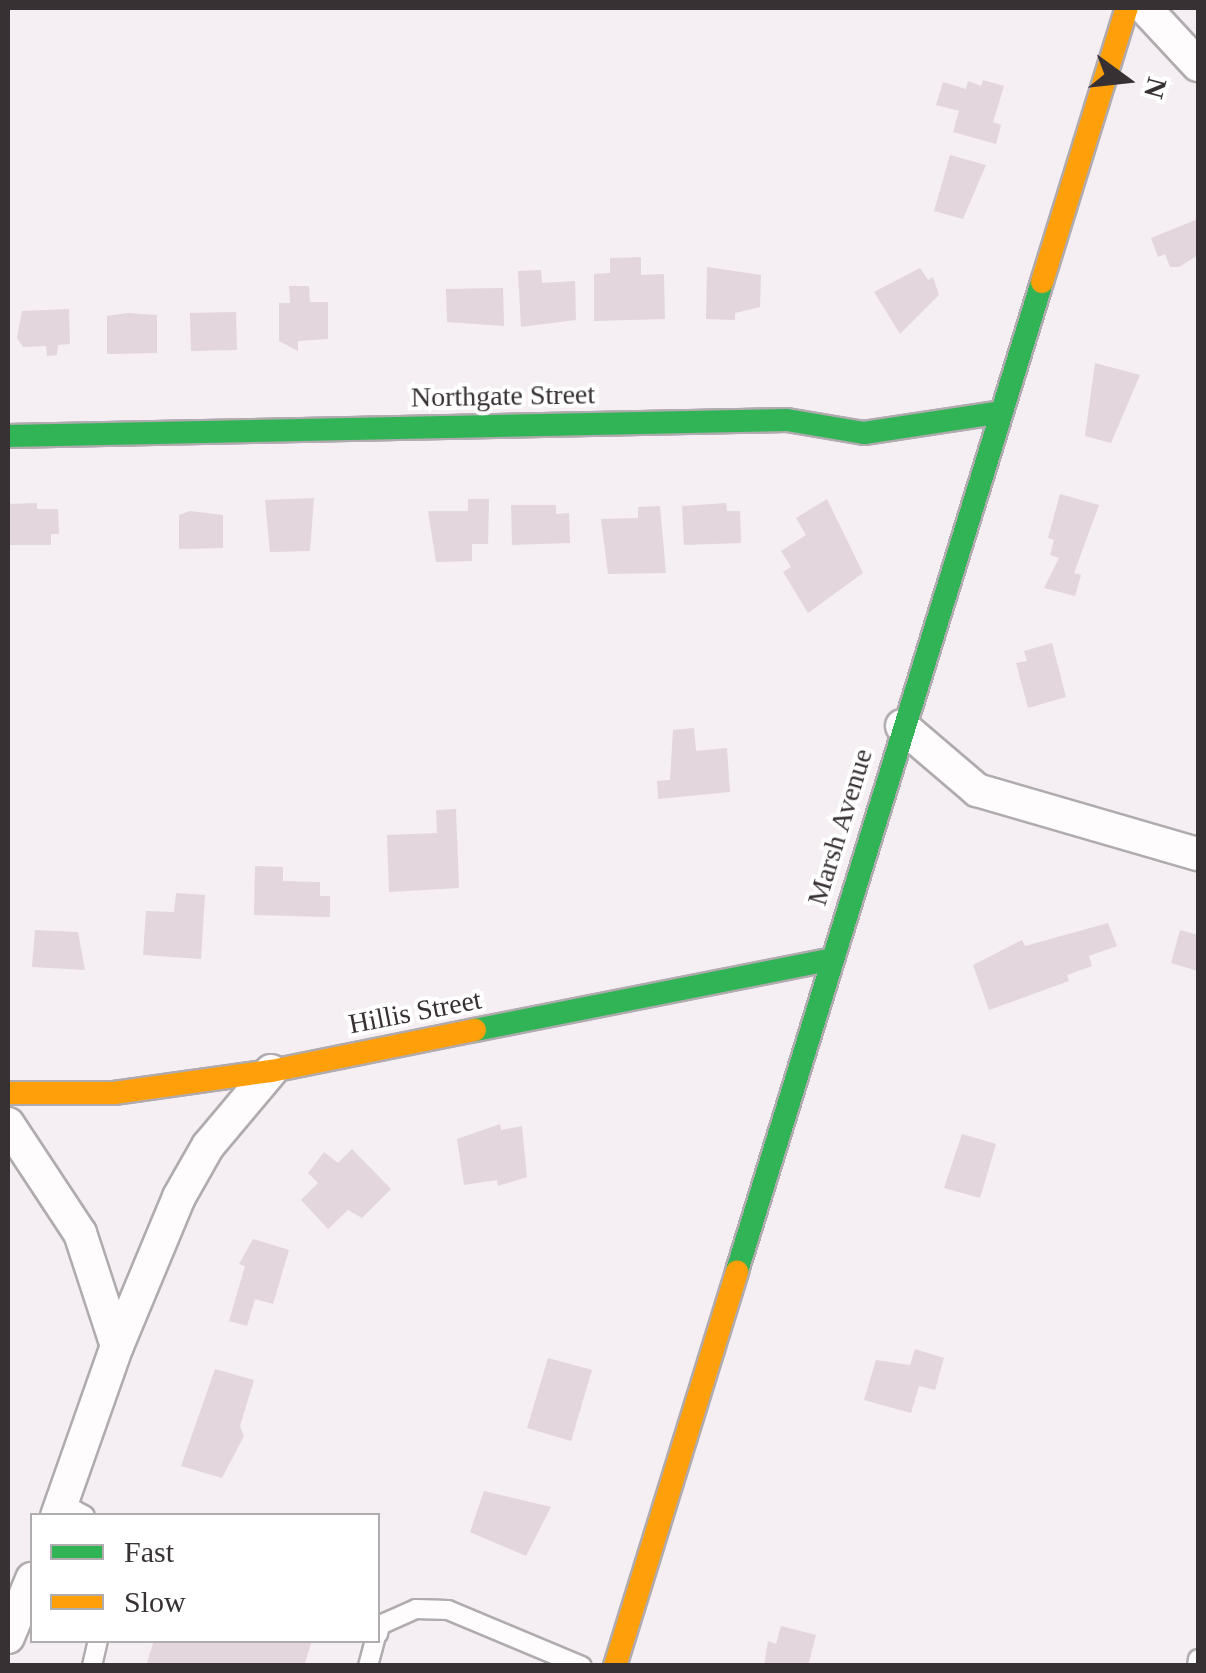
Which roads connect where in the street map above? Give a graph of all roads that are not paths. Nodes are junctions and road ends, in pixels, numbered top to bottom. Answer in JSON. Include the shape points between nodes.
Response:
{"nodes":[{"id":1,"x":1127,"y":8,"type":"edge"},
{"id":2,"x":1146,"y":8,"type":"edge"},
{"id":3,"x":1198,"y":65,"type":"edge"},
{"id":4,"x":998,"y":412,"type":"junction"},
{"id":5,"x":8,"y":436,"type":"edge"},
{"id":6,"x":902,"y":726,"type":"junction"},
{"id":7,"x":1198,"y":854,"type":"edge"},
{"id":8,"x":830,"y":960,"type":"junction"},
{"id":9,"x":271,"y":1071,"type":"junction"},
{"id":10,"x":8,"y":1094,"type":"edge"},
{"id":11,"x":8,"y":1124,"type":"edge"},
{"id":12,"x":117,"y":1346,"type":"junction"},
{"id":13,"x":68,"y":1511,"type":"edge"},
{"id":14,"x":30,"y":1584,"type":"edge"},
{"id":15,"x":380,"y":1625,"type":"edge"},
{"id":16,"x":8,"y":1638,"type":"edge"},
{"id":17,"x":526,"y":1657,"type":"edge"},
{"id":18,"x":582,"y":1666,"type":"edge"},
{"id":19,"x":615,"y":1666,"type":"edge"}],
"edges":[{"from":1,"to":4,"type":"street","name":"Marsh Avenue"},
{"from":2,"to":3,"type":"street"},
{"from":4,"to":5,"type":"street","name":"Northgate Street","via":[[864,433],[787,420]]},
{"from":4,"to":6,"type":"street","name":"Marsh Avenue"},
{"from":6,"to":7,"type":"street","via":[[976,790]]},
{"from":6,"to":8,"type":"street","name":"Marsh Avenue"},
{"from":8,"to":9,"type":"street","name":"Hillis Street"},
{"from":8,"to":19,"type":"street","name":"Marsh Avenue"},
{"from":9,"to":10,"type":"street","name":"Hillis Street","via":[[114,1093]]},
{"from":9,"to":12,"type":"street","via":[[208,1146]]},
{"from":11,"to":12,"type":"street","via":[[80,1232]]},
{"from":12,"to":13,"type":"street"},
{"from":14,"to":16,"type":"street"},
{"from":15,"to":17,"type":"lane","via":[[416,1608],[448,1610],[475,1616]]},
{"from":17,"to":18,"type":"lane"}]}
